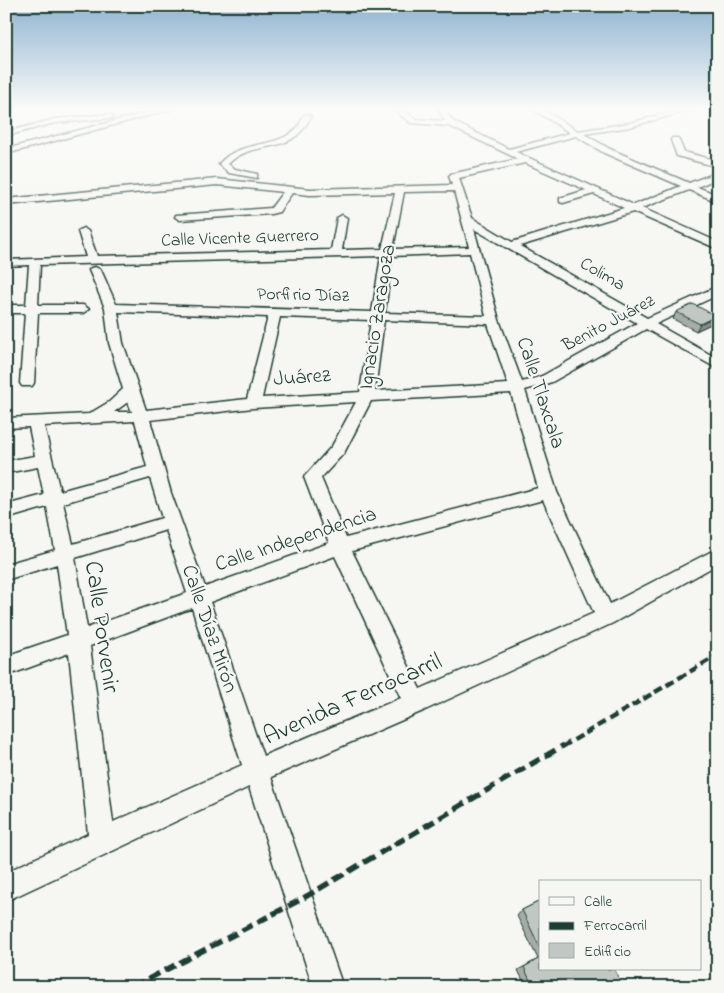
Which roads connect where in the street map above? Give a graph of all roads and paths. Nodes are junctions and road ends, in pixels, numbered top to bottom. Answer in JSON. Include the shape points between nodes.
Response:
{"nodes":[{"id":1,"x":236,"y":154,"type":"edge"},
{"id":2,"x":515,"y":154,"type":"edge"},
{"id":3,"x":615,"y":154,"type":"edge"},
{"id":4,"x":681,"y":154,"type":"edge"},
{"id":5,"x":526,"y":160,"type":"junction"},
{"id":6,"x":718,"y":164,"type":"edge"},
{"id":7,"x":718,"y":175,"type":"edge"},
{"id":8,"x":689,"y":187,"type":"junction"},
{"id":9,"x":457,"y":188,"type":"junction"},
{"id":10,"x":289,"y":191,"type":"junction"},
{"id":11,"x":400,"y":191,"type":"junction"},
{"id":12,"x":595,"y":191,"type":"junction"},
{"id":13,"x":353,"y":192,"type":"junction"},
{"id":14,"x":718,"y":199,"type":"edge"},
{"id":15,"x":563,"y":200,"type":"dead end"},
{"id":16,"x":6,"y":202,"type":"edge"},
{"id":17,"x":634,"y":208,"type":"junction"},
{"id":18,"x":180,"y":217,"type":"dead end"},
{"id":19,"x":342,"y":218,"type":"dead end"},
{"id":20,"x":467,"y":220,"type":"junction"},
{"id":21,"x":83,"y":231,"type":"dead end"},
{"id":22,"x":512,"y":245,"type":"junction"},
{"id":23,"x":718,"y":246,"type":"edge"},
{"id":24,"x":475,"y":250,"type":"junction"},
{"id":25,"x":388,"y":252,"type":"junction"},
{"id":26,"x":336,"y":254,"type":"junction"},
{"id":27,"x":35,"y":261,"type":"junction"},
{"id":28,"x":6,"y":262,"type":"edge"},
{"id":29,"x":94,"y":264,"type":"junction"},
{"id":30,"x":718,"y":290,"type":"edge"},
{"id":31,"x":111,"y":308,"type":"junction"},
{"id":32,"x":6,"y":309,"type":"edge"},
{"id":33,"x":83,"y":309,"type":"dead end"},
{"id":34,"x":31,"y":310,"type":"junction"},
{"id":35,"x":275,"y":313,"type":"junction"},
{"id":36,"x":379,"y":316,"type":"junction"},
{"id":37,"x":493,"y":320,"type":"junction"},
{"id":38,"x":647,"y":323,"type":"junction"},
{"id":39,"x":718,"y":365,"type":"edge"},
{"id":40,"x":27,"y":383,"type":"dead end"},
{"id":41,"x":517,"y":388,"type":"junction"},
{"id":42,"x":130,"y":389,"type":"junction"},
{"id":43,"x":367,"y":395,"type":"junction"},
{"id":44,"x":253,"y":403,"type":"junction"},
{"id":45,"x":141,"y":416,"type":"junction"},
{"id":46,"x":90,"y":418,"type":"junction"},
{"id":47,"x":35,"y":421,"type":"junction"},
{"id":48,"x":6,"y":423,"type":"edge"},
{"id":49,"x":44,"y":460,"type":"junction"},
{"id":50,"x":6,"y":467,"type":"edge"},
{"id":51,"x":155,"y":471,"type":"junction"},
{"id":52,"x":548,"y":492,"type":"junction"},
{"id":53,"x":54,"y":499,"type":"junction"},
{"id":54,"x":6,"y":512,"type":"edge"},
{"id":55,"x":173,"y":521,"type":"junction"},
{"id":56,"x":340,"y":547,"type":"junction"},
{"id":57,"x":65,"y":554,"type":"junction"},
{"id":58,"x":718,"y":555,"type":"edge"},
{"id":59,"x":6,"y":572,"type":"edge"},
{"id":60,"x":199,"y":598,"type":"junction"},
{"id":61,"x":606,"y":617,"type":"junction"},
{"id":62,"x":77,"y":642,"type":"junction"},
{"id":63,"x":6,"y":666,"type":"edge"},
{"id":64,"x":415,"y":704,"type":"junction"},
{"id":65,"x":257,"y":772,"type":"junction"},
{"id":66,"x":102,"y":842,"type":"junction"},
{"id":67,"x":6,"y":887,"type":"edge"},
{"id":68,"x":328,"y":987,"type":"edge"}],
"edges":[{"from":1,"to":13,"type":"street","via":[[226,158],[223,164],[232,171]]},
{"from":2,"to":5,"type":"street"},
{"from":3,"to":8,"type":"street"},
{"from":4,"to":6,"type":"street"},
{"from":5,"to":9,"type":"street","name":"Calle Tlaxcala","via":[[454,176]]},
{"from":5,"to":12,"type":"street"},
{"from":7,"to":8,"type":"street"},
{"from":8,"to":14,"type":"street"},
{"from":8,"to":17,"type":"street"},
{"from":9,"to":11,"type":"street"},
{"from":9,"to":20,"type":"street","name":"Calle Tlaxcala"},
{"from":10,"to":13,"type":"street"},
{"from":10,"to":16,"type":"street","via":[[208,183]]},
{"from":10,"to":18,"type":"street","via":[[271,211]]},
{"from":11,"to":13,"type":"street"},
{"from":11,"to":25,"type":"street","name":"Ignacio Zaragoza"},
{"from":12,"to":15,"type":"street"},
{"from":12,"to":17,"type":"street"},
{"from":17,"to":22,"type":"street"},
{"from":17,"to":23,"type":"street"},
{"from":19,"to":26,"type":"street"},
{"from":20,"to":22,"type":"street","name":"Colima"},
{"from":20,"to":24,"type":"street","name":"Calle Tlaxcala"},
{"from":21,"to":29,"type":"street","name":"Calle Díaz Mirón"},
{"from":22,"to":38,"type":"street","name":"Colima"},
{"from":24,"to":25,"type":"street","name":"Calle Vicente Guerrero"},
{"from":24,"to":37,"type":"street","name":"Calle Tlaxcala"},
{"from":25,"to":26,"type":"street","name":"Calle Vicente Guerrero"},
{"from":25,"to":36,"type":"street","name":"Ignacio Zaragoza"},
{"from":26,"to":29,"type":"street","name":"Calle Vicente Guerrero"},
{"from":27,"to":28,"type":"street","name":"Calle Vicente Guerrero"},
{"from":27,"to":29,"type":"street","name":"Calle Vicente Guerrero"},
{"from":27,"to":34,"type":"street"},
{"from":29,"to":31,"type":"street","name":"Calle Díaz Mirón"},
{"from":30,"to":38,"type":"street","name":"Benito Juárez"},
{"from":31,"to":35,"type":"street","name":"Porfirio Díaz"},
{"from":31,"to":42,"type":"street","name":"Calle Díaz Mirón","via":[[116,344]]},
{"from":32,"to":34,"type":"street"},
{"from":33,"to":34,"type":"street"},
{"from":34,"to":40,"type":"street"},
{"from":35,"to":36,"type":"street","name":"Porfirio Díaz"},
{"from":35,"to":44,"type":"street"},
{"from":36,"to":37,"type":"street","name":"Porfirio Díaz"},
{"from":36,"to":43,"type":"street","name":"Ignacio Zaragoza"},
{"from":37,"to":41,"type":"street","name":"Calle Tlaxcala"},
{"from":38,"to":39,"type":"street","name":"Colima"},
{"from":38,"to":41,"type":"street","name":"Benito Juárez","via":[[547,379]]},
{"from":41,"to":43,"type":"street","name":"Juárez"},
{"from":41,"to":52,"type":"street","name":"Calle Tlaxcala"},
{"from":42,"to":45,"type":"street","name":"Calle Díaz Mirón"},
{"from":42,"to":46,"type":"street","name":"Juárez","via":[[111,409]]},
{"from":43,"to":44,"type":"street","name":"Juárez"},
{"from":43,"to":56,"type":"street","name":"Ignacio Zaragoza","via":[[338,449],[312,477]]},
{"from":44,"to":45,"type":"street","name":"Juárez"},
{"from":45,"to":46,"type":"street","name":"Juárez"},
{"from":45,"to":51,"type":"street","name":"Calle Díaz Mirón"},
{"from":46,"to":47,"type":"street","name":"Juárez"},
{"from":47,"to":48,"type":"street","name":"Juárez"},
{"from":47,"to":49,"type":"street","name":"Calle Porvenir"},
{"from":49,"to":50,"type":"street"},
{"from":49,"to":53,"type":"street","name":"Calle Porvenir"},
{"from":51,"to":53,"type":"street"},
{"from":51,"to":55,"type":"street","name":"Calle Díaz Mirón"},
{"from":52,"to":56,"type":"street","name":"Calle Independencia"},
{"from":52,"to":61,"type":"street","name":"Calle Tlaxcala"},
{"from":53,"to":54,"type":"street"},
{"from":53,"to":57,"type":"street","name":"Calle Porvenir"},
{"from":55,"to":57,"type":"street"},
{"from":55,"to":60,"type":"street","name":"Calle Díaz Mirón"},
{"from":56,"to":60,"type":"street","name":"Calle Independencia"},
{"from":56,"to":64,"type":"street","name":"Ignacio Zaragoza"},
{"from":57,"to":59,"type":"street"},
{"from":57,"to":62,"type":"street","name":"Calle Porvenir"},
{"from":58,"to":61,"type":"street","name":"Avenida Ferrocarril"},
{"from":60,"to":62,"type":"street","name":"Calle Independencia"},
{"from":60,"to":65,"type":"street","name":"Calle Díaz Mirón"},
{"from":61,"to":64,"type":"street","name":"Avenida Ferrocarril"},
{"from":62,"to":63,"type":"street","name":"Calle Independencia"},
{"from":62,"to":66,"type":"street","name":"Calle Porvenir"},
{"from":64,"to":65,"type":"street","name":"Avenida Ferrocarril"},
{"from":65,"to":66,"type":"street","name":"Avenida Ferrocarril"},
{"from":65,"to":68,"type":"street","name":"Calle Díaz Mirón"},
{"from":66,"to":67,"type":"street","name":"Avenida Ferrocarril"}]}
